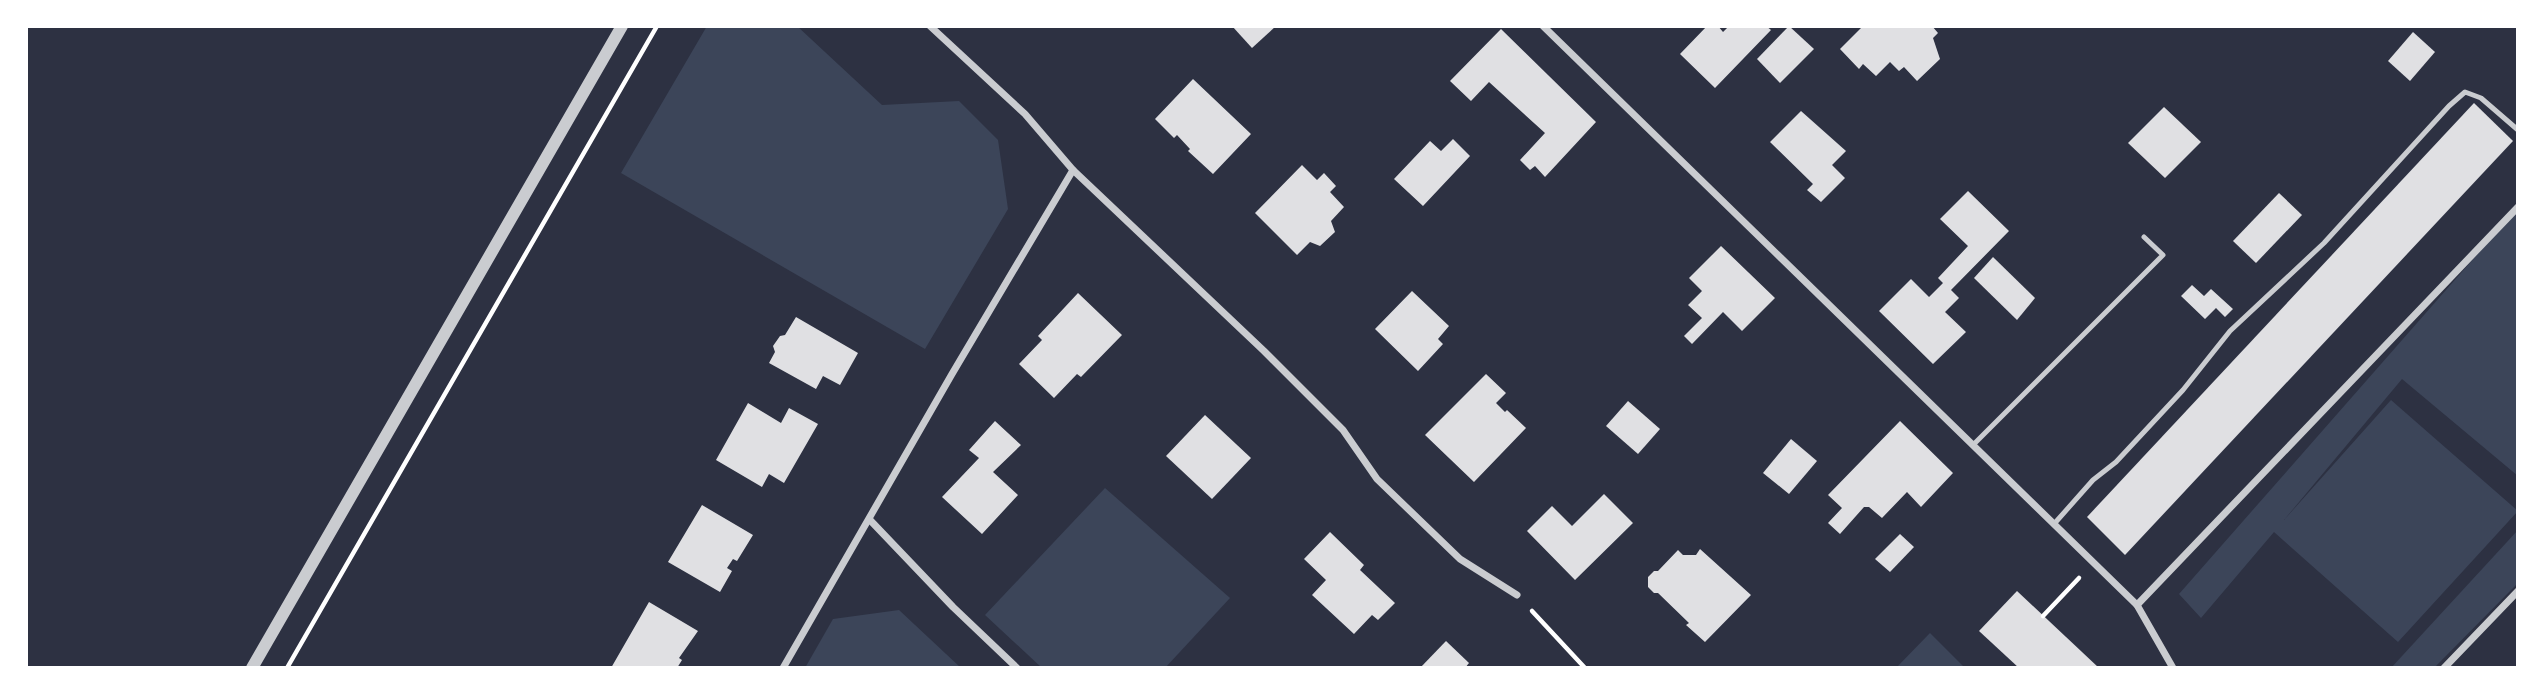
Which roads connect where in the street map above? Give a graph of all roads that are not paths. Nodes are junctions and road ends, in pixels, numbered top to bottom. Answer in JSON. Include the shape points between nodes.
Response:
{"nodes":[{"id":1,"x":622,"y":26,"type":"edge"},
{"id":2,"x":930,"y":26,"type":"edge"},
{"id":3,"x":1543,"y":26,"type":"edge"},
{"id":4,"x":2518,"y":130,"type":"edge"},
{"id":5,"x":1073,"y":170,"type":"junction"},
{"id":6,"x":2518,"y":207,"type":"edge"},
{"id":7,"x":2144,"y":237,"type":"dead end"},
{"id":8,"x":1973,"y":445,"type":"junction"},
{"id":9,"x":870,"y":520,"type":"junction"},
{"id":10,"x":2054,"y":524,"type":"junction"},
{"id":11,"x":2518,"y":592,"type":"edge"},
{"id":12,"x":1517,"y":595,"type":"road end"},
{"id":13,"x":2137,"y":606,"type":"junction"},
{"id":14,"x":252,"y":668,"type":"edge"},
{"id":15,"x":783,"y":668,"type":"edge"},
{"id":16,"x":1017,"y":668,"type":"edge"},
{"id":17,"x":2173,"y":668,"type":"edge"},
{"id":18,"x":2444,"y":668,"type":"edge"}],
"edges":[{"from":1,"to":14,"type":"street"},
{"from":2,"to":5,"type":"street","via":[[1025,114]]},
{"from":3,"to":8,"type":"street"},
{"from":4,"to":10,"type":"lane","via":[[2481,97],[2465,92],[2324,243],[2230,331],[2183,390]]},
{"from":5,"to":9,"type":"street"},
{"from":5,"to":12,"type":"street","via":[[1343,430],[1377,479],[1460,559]]},
{"from":6,"to":13,"type":"street"},
{"from":7,"to":8,"type":"lane","via":[[2163,255]]},
{"from":8,"to":10,"type":"street"},
{"from":9,"to":15,"type":"street"},
{"from":9,"to":16,"type":"street"},
{"from":10,"to":13,"type":"street"},
{"from":11,"to":18,"type":"street"},
{"from":13,"to":17,"type":"street"}]}
